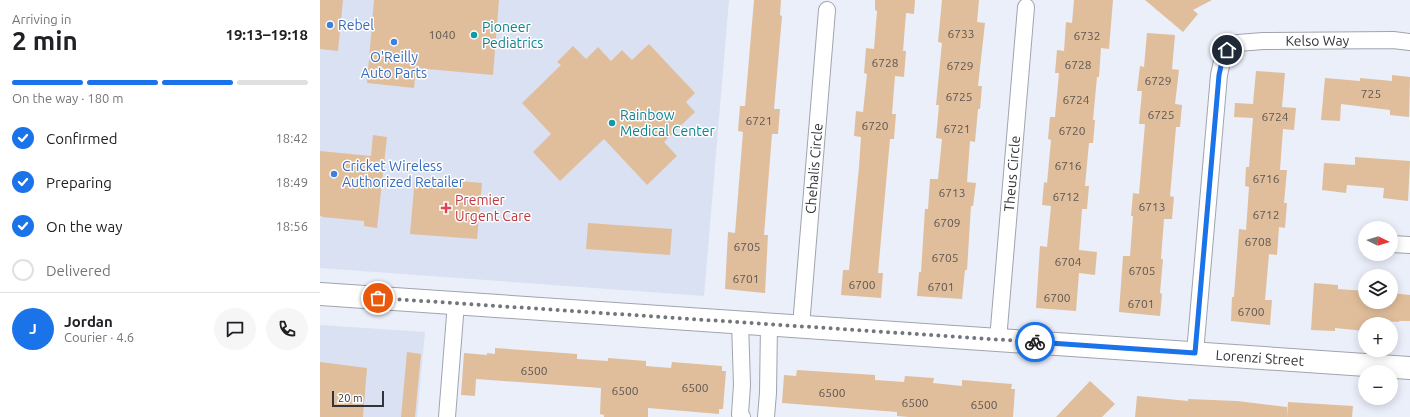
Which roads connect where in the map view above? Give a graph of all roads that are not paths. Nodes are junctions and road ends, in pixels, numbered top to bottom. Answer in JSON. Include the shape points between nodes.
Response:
{"nodes":[{"id":1,"x":1026,"y":6,"type":"dead end"},
{"id":2,"x":827,"y":10,"type":"dead end"},
{"id":3,"x":1410,"y":42,"type":"edge"},
{"id":4,"x":1398,"y":244,"type":"edge"},
{"id":5,"x":1410,"y":245,"type":"edge"},
{"id":6,"x":320,"y":294,"type":"edge"},
{"id":7,"x":456,"y":303,"type":"junction"},
{"id":8,"x":740,"y":322,"type":"junction"},
{"id":9,"x":769,"y":324,"type":"junction"},
{"id":10,"x":801,"y":326,"type":"junction"},
{"id":11,"x":998,"y":340,"type":"junction"},
{"id":12,"x":1195,"y":353,"type":"junction"},
{"id":13,"x":1410,"y":368,"type":"edge"},
{"id":14,"x":447,"y":417,"type":"edge"},
{"id":15,"x":742,"y":417,"type":"edge"},
{"id":16,"x":766,"y":417,"type":"edge"}],
"edges":[{"from":1,"to":11,"type":"street","name":"Theus Circle"},
{"from":2,"to":10,"type":"street","name":"Chehalis Circle"},
{"from":3,"to":12,"type":"street","name":"Kelso Way","via":[[1263,41],[1238,43],[1227,50],[1219,75]]},
{"from":4,"to":5,"type":"street"},
{"from":6,"to":7,"type":"street","name":"Lorenzi Street"},
{"from":7,"to":8,"type":"street","name":"Lorenzi Street"},
{"from":7,"to":14,"type":"street"},
{"from":8,"to":9,"type":"street","name":"Lorenzi Street"},
{"from":8,"to":15,"type":"street"},
{"from":9,"to":10,"type":"street","name":"Lorenzi Street"},
{"from":9,"to":16,"type":"street"},
{"from":10,"to":11,"type":"street","name":"Lorenzi Street"},
{"from":11,"to":12,"type":"street","name":"Lorenzi Street"},
{"from":12,"to":13,"type":"street","name":"Lorenzi Street"}]}
